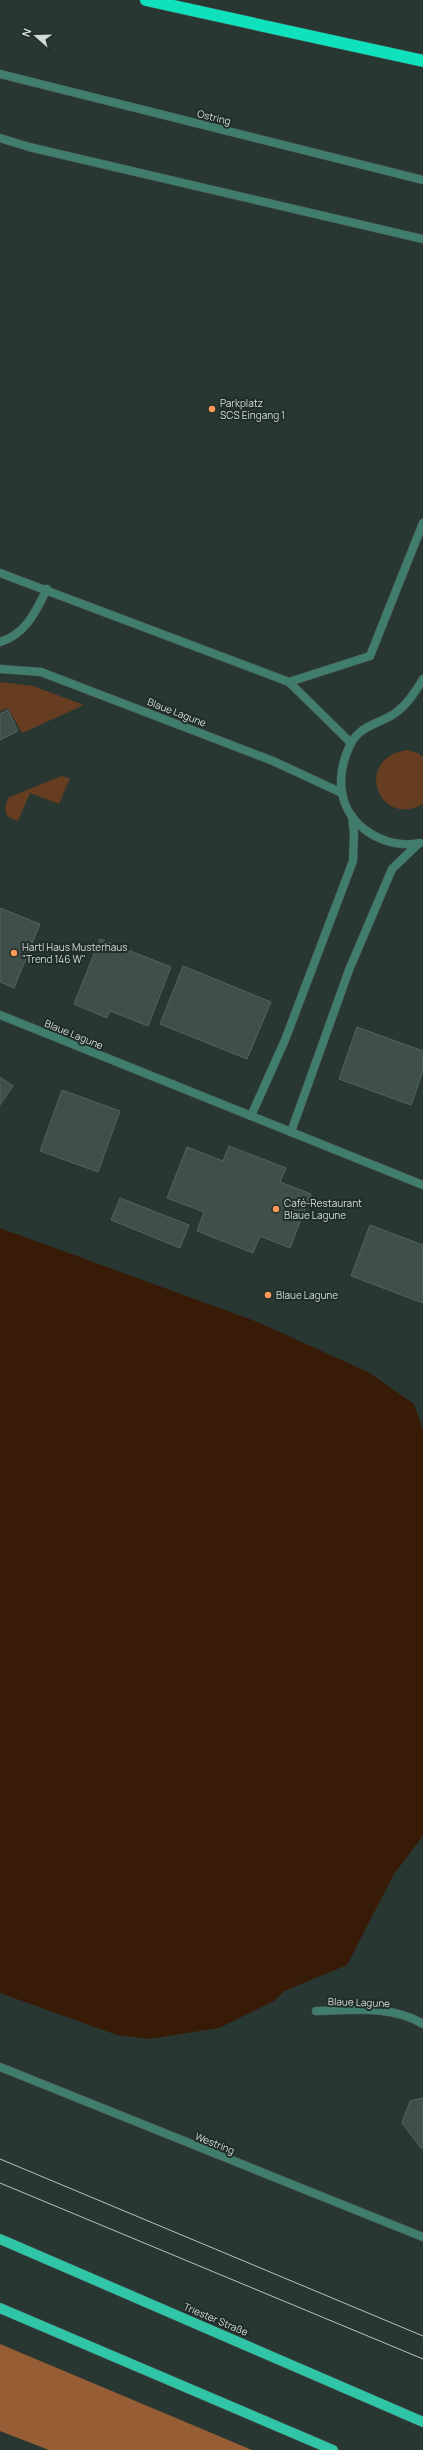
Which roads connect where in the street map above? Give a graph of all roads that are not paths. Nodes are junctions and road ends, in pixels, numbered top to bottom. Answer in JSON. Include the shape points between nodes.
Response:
{"nodes":[{"id":1,"x":146,"y":0,"type":"edge"},
{"id":2,"x":422,"y":61,"type":"edge"},
{"id":3,"x":0,"y":74,"type":"edge"},
{"id":4,"x":0,"y":138,"type":"edge"},
{"id":5,"x":414,"y":178,"type":"junction"},
{"id":6,"x":423,"y":180,"type":"edge"},
{"id":7,"x":423,"y":185,"type":"edge"},
{"id":8,"x":423,"y":239,"type":"edge"},
{"id":9,"x":423,"y":523,"type":"edge"},
{"id":10,"x":0,"y":573,"type":"edge"},
{"id":11,"x":47,"y":589,"type":"junction"},
{"id":12,"x":0,"y":642,"type":"edge"},
{"id":13,"x":0,"y":669,"type":"edge"},
{"id":14,"x":423,"y":679,"type":"edge"},
{"id":15,"x":289,"y":682,"type":"junction"},
{"id":16,"x":351,"y":743,"type":"junction"},
{"id":17,"x":342,"y":793,"type":"junction"},
{"id":18,"x":352,"y":816,"type":"junction"},
{"id":19,"x":420,"y":843,"type":"edge"},
{"id":20,"x":0,"y":1015,"type":"edge"},
{"id":21,"x":251,"y":1116,"type":"junction"},
{"id":22,"x":291,"y":1132,"type":"junction"},
{"id":23,"x":423,"y":1185,"type":"edge"},
{"id":24,"x":316,"y":2011,"type":"dead end"},
{"id":25,"x":423,"y":2024,"type":"edge"},
{"id":26,"x":0,"y":2067,"type":"edge"},
{"id":27,"x":423,"y":2237,"type":"edge"},
{"id":28,"x":0,"y":2239,"type":"edge"},
{"id":29,"x":0,"y":2308,"type":"edge"},
{"id":30,"x":423,"y":2422,"type":"edge"},
{"id":31,"x":333,"y":2450,"type":"edge"}],
"edges":[{"from":1,"to":2,"type":"highway"},
{"from":3,"to":5,"type":"street","name":"Ostring"},
{"from":4,"to":8,"type":"street","via":[[29,147]]},
{"from":5,"to":6,"type":"street","name":"Ostring"},
{"from":5,"to":7,"type":"street"},
{"from":9,"to":15,"type":"street","via":[[370,656]]},
{"from":10,"to":11,"type":"street"},
{"from":11,"to":12,"type":"street","via":[[30,623],[8,640]]},
{"from":11,"to":15,"type":"street"},
{"from":13,"to":17,"type":"street","name":"Blaue Lagune","via":[[40,672],[273,761]]},
{"from":14,"to":16,"type":"street","via":[[412,698],[393,714],[369,724]]},
{"from":15,"to":16,"type":"street"},
{"from":16,"to":17,"type":"street","via":[[342,767]]},
{"from":17,"to":18,"type":"street"},
{"from":18,"to":19,"type":"street","via":[[369,834],[393,844]]},
{"from":18,"to":21,"type":"street","via":[[353,861],[285,1040]]},
{"from":19,"to":22,"type":"street","via":[[392,870],[349,970]]},
{"from":20,"to":21,"type":"street","name":"Blaue Lagune"},
{"from":21,"to":22,"type":"street","name":"Blaue Lagune"},
{"from":22,"to":23,"type":"street","name":"Blaue Lagune"},
{"from":24,"to":25,"type":"street","name":"Blaue Lagune","via":[[369,2010],[408,2015]]},
{"from":26,"to":27,"type":"street","name":"Westring"},
{"from":28,"to":30,"type":"main road","name":"Triester Straße"},
{"from":29,"to":31,"type":"main road"}]}
